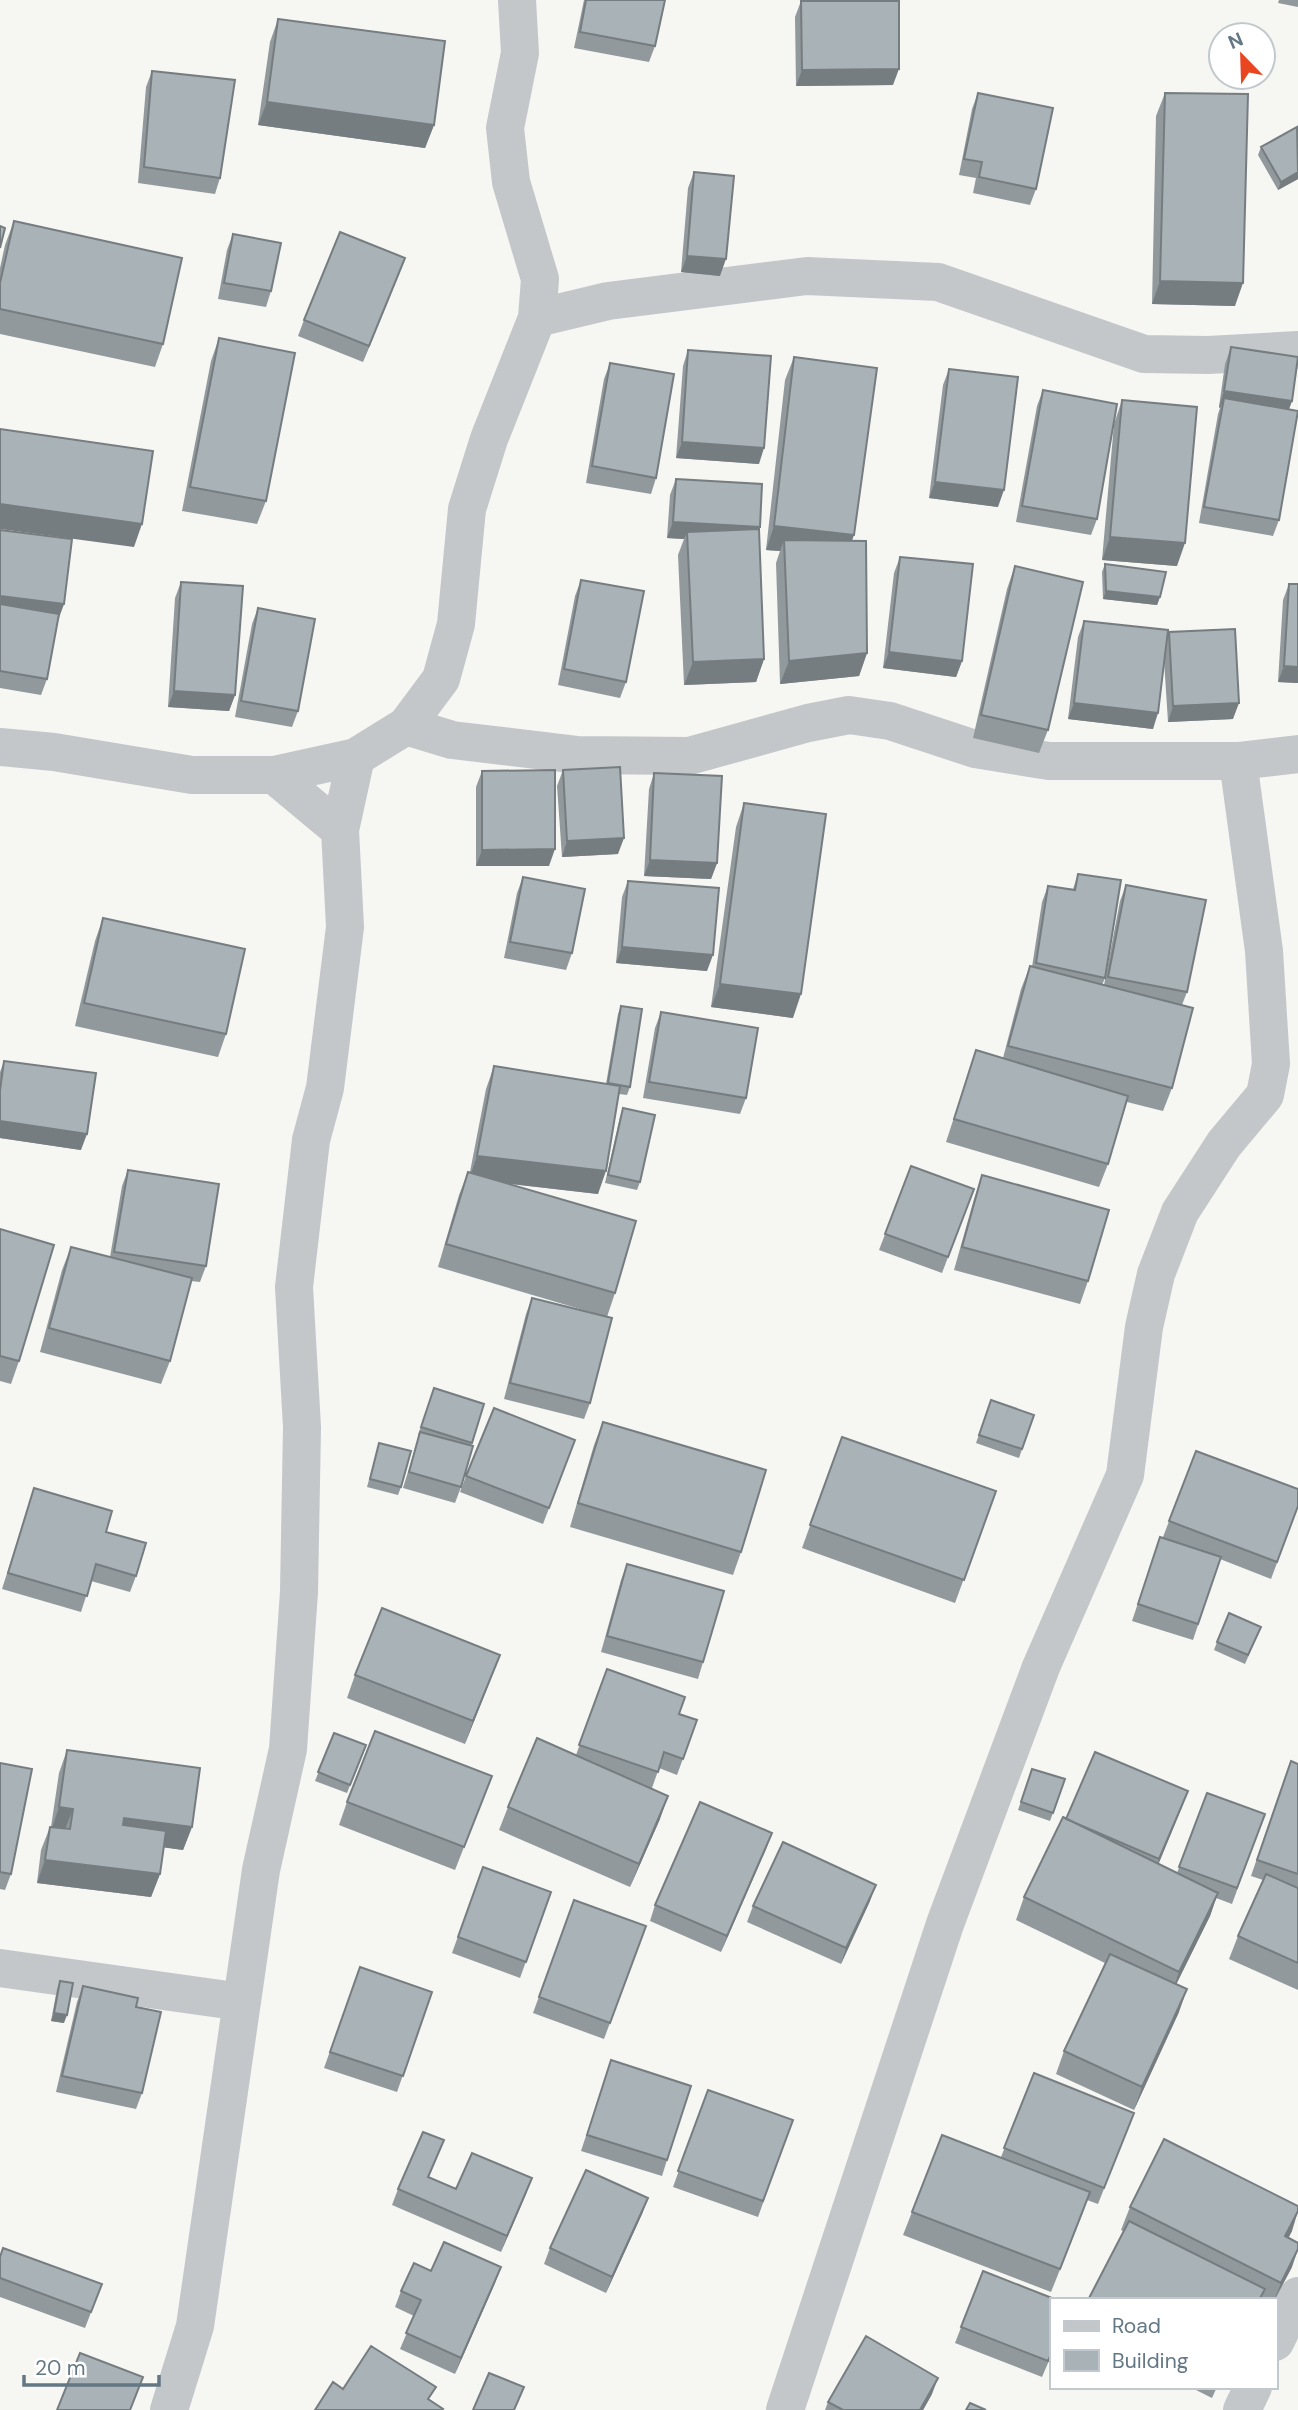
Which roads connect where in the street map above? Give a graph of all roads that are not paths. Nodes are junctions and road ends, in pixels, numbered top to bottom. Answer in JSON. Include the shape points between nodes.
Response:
{"nodes":[{"id":1,"x":517,"y":0,"type":"edge"},
{"id":2,"x":537,"y":318,"type":"junction"},
{"id":3,"x":1298,"y":350,"type":"edge"},
{"id":4,"x":406,"y":726,"type":"junction"},
{"id":5,"x":0,"y":747,"type":"edge"},
{"id":6,"x":1298,"y":754,"type":"edge"},
{"id":7,"x":356,"y":758,"type":"junction"},
{"id":8,"x":1238,"y":761,"type":"junction"},
{"id":9,"x":274,"y":775,"type":"junction"},
{"id":10,"x":340,"y":830,"type":"junction"},
{"id":11,"x":0,"y":1968,"type":"edge"},
{"id":12,"x":242,"y":2001,"type":"junction"},
{"id":13,"x":1298,"y":2297,"type":"edge"},
{"id":14,"x":1277,"y":2338,"type":"edge"},
{"id":15,"x":1252,"y":2389,"type":"edge"},
{"id":16,"x":169,"y":2410,"type":"edge"},
{"id":17,"x":785,"y":2410,"type":"edge"},
{"id":18,"x":1242,"y":2410,"type":"edge"}],
"edges":[{"from":1,"to":2,"type":"street","via":[[520,53],[505,128],[511,182],[540,279]]},
{"from":2,"to":3,"type":"street","via":[[608,301],[820,276],[937,282],[1144,354]]},
{"from":2,"to":4,"type":"street","via":[[467,509],[456,624],[441,679]]},
{"from":4,"to":7,"type":"street"},
{"from":4,"to":8,"type":"street","via":[[452,740],[578,755],[689,756],[849,715],[890,721],[975,749],[1049,761]]},
{"from":5,"to":9,"type":"street","via":[[192,775]]},
{"from":6,"to":8,"type":"street"},
{"from":7,"to":9,"type":"street"},
{"from":7,"to":10,"type":"street"},
{"from":8,"to":17,"type":"street","via":[[1264,951],[1271,1064],[1265,1094],[1224,1144],[1180,1212],[1156,1274],[1144,1327],[1125,1475],[1041,1667],[945,1924]]},
{"from":9,"to":10,"type":"street"},
{"from":10,"to":12,"type":"street","via":[[345,927],[325,1088],[311,1140],[294,1287],[302,1441],[299,1592],[288,1749],[261,1870]]},
{"from":11,"to":12,"type":"street"},
{"from":12,"to":16,"type":"street","via":[[195,2326]]},
{"from":13,"to":14,"type":"street"},
{"from":15,"to":18,"type":"street"}]}
